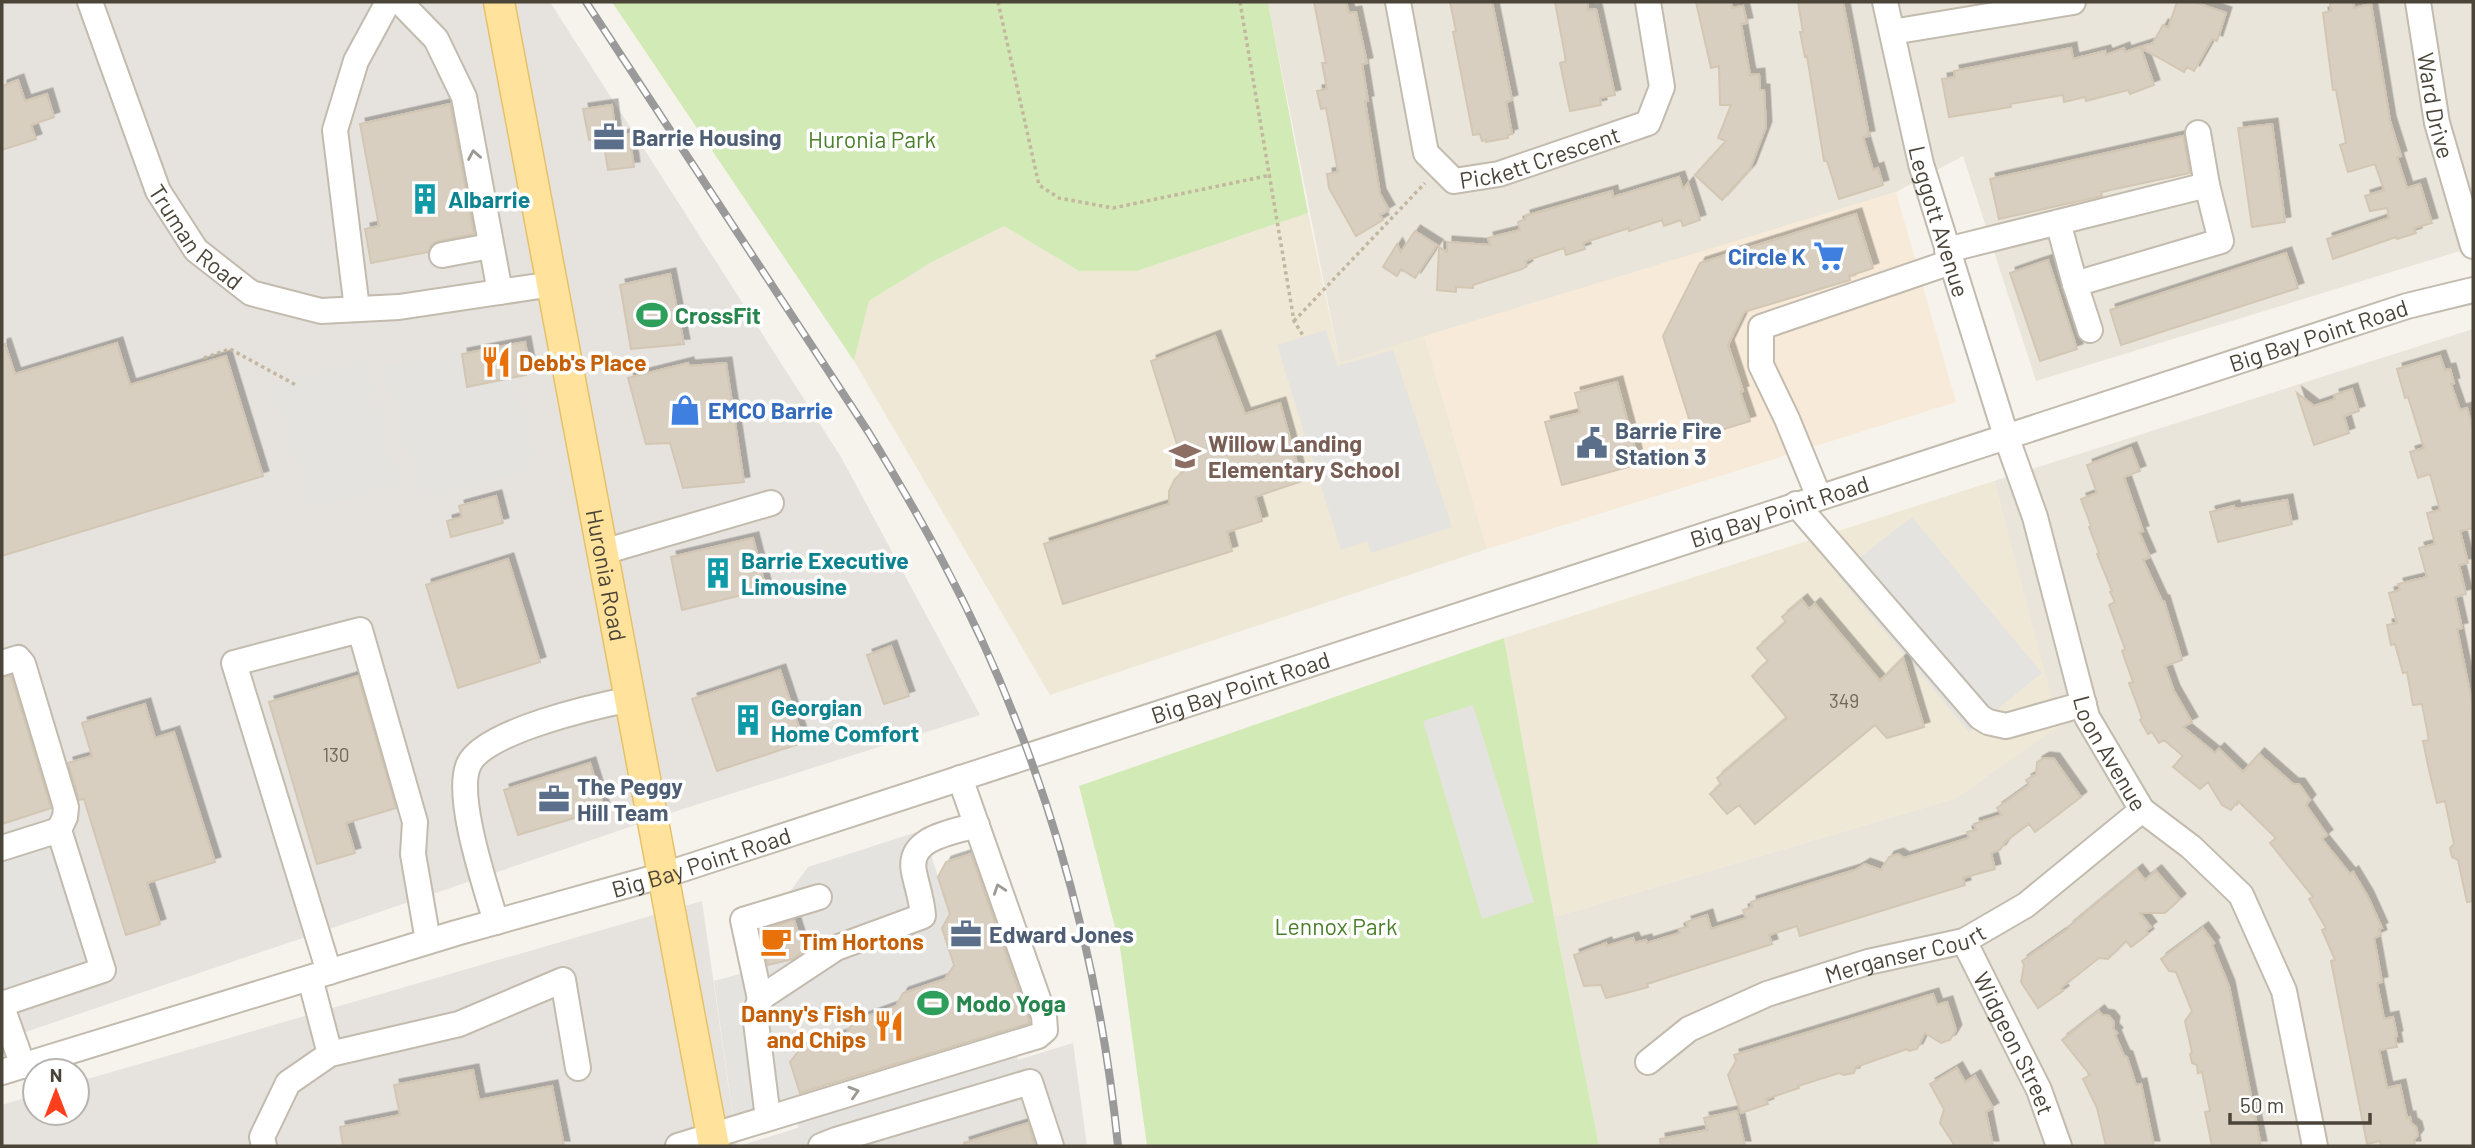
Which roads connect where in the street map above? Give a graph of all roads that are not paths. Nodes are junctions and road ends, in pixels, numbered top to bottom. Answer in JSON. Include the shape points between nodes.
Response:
{"nodes":[{"id":1,"x":90,"y":2,"type":"edge"},
{"id":2,"x":388,"y":2,"type":"edge"},
{"id":3,"x":400,"y":2,"type":"edge"},
{"id":4,"x":499,"y":2,"type":"edge"},
{"id":5,"x":1398,"y":2,"type":"edge"},
{"id":6,"x":1648,"y":2,"type":"edge"},
{"id":7,"x":1885,"y":2,"type":"edge"},
{"id":8,"x":2073,"y":2,"type":"edge"},
{"id":9,"x":2418,"y":2,"type":"edge"},
{"id":10,"x":1892,"y":32,"type":"junction"},
{"id":11,"x":2198,"y":133,"type":"dead end"},
{"id":12,"x":2207,"y":185,"type":"junction"},
{"id":13,"x":2058,"y":222,"type":"junction"},
{"id":14,"x":490,"y":246,"type":"junction"},
{"id":15,"x":2473,"y":246,"type":"edge"},
{"id":16,"x":442,"y":255,"type":"dead end"},
{"id":17,"x":1949,"y":256,"type":"junction"},
{"id":18,"x":553,"y":284,"type":"junction"},
{"id":19,"x":2075,"y":284,"type":"junction"},
{"id":20,"x":2473,"y":290,"type":"edge"},
{"id":21,"x":499,"y":292,"type":"junction"},
{"id":22,"x":357,"y":309,"type":"junction"},
{"id":23,"x":2090,"y":330,"type":"dead end"},
{"id":24,"x":2006,"y":436,"type":"junction"},
{"id":25,"x":1807,"y":501,"type":"junction"},
{"id":26,"x":771,"y":503,"type":"dead end"},
{"id":27,"x":603,"y":552,"type":"junction"},
{"id":28,"x":2,"y":663,"type":"edge"},
{"id":29,"x":631,"y":699,"type":"junction"},
{"id":30,"x":2084,"y":704,"type":"junction"},
{"id":31,"x":960,"y":778,"type":"junction"},
{"id":32,"x":2142,"y":810,"type":"junction"},
{"id":33,"x":977,"y":825,"type":"junction"},
{"id":34,"x":59,"y":830,"type":"junction"},
{"id":35,"x":2,"y":848,"type":"edge"},
{"id":36,"x":664,"y":875,"type":"junction"},
{"id":37,"x":819,"y":897,"type":"dead end"},
{"id":38,"x":496,"y":922,"type":"junction"},
{"id":39,"x":1964,"y":941,"type":"junction"},
{"id":40,"x":428,"y":942,"type":"junction"},
{"id":41,"x":320,"y":975,"type":"junction"},
{"id":42,"x":760,"y":999,"type":"junction"},
{"id":43,"x":2,"y":1006,"type":"edge"},
{"id":44,"x":330,"y":1054,"type":"junction"},
{"id":45,"x":1648,"y":1062,"type":"dead end"},
{"id":46,"x":578,"y":1068,"type":"dead end"},
{"id":47,"x":12,"y":1069,"type":"edge"},
{"id":48,"x":778,"y":1115,"type":"junction"},
{"id":49,"x":713,"y":1140,"type":"edge"},
{"id":50,"x":264,"y":1146,"type":"edge"},
{"id":51,"x":678,"y":1146,"type":"edge"},
{"id":52,"x":821,"y":1146,"type":"edge"},
{"id":53,"x":1051,"y":1146,"type":"edge"},
{"id":54,"x":2059,"y":1146,"type":"edge"},
{"id":55,"x":2315,"y":1146,"type":"edge"}],
"edges":[{"from":1,"to":22,"type":"street","name":"Truman Road","via":[[158,191],[196,250],[251,293],[321,311]]},
{"from":2,"to":22,"type":"street","via":[[356,61],[335,130]]},
{"from":14,"to":3,"type":"street","one_way":true,"via":[[464,97],[436,39]]},
{"from":4,"to":18,"type":"main road","name":"Huronia Road"},
{"from":5,"to":6,"type":"street","name":"Pickett Crescent","via":[[1426,153],[1454,181],[1499,174],[1648,123],[1662,87]]},
{"from":7,"to":10,"type":"street","name":"Leggott Avenue"},
{"from":8,"to":10,"type":"street"},
{"from":9,"to":15,"type":"street","name":"Ward Drive","via":[[2437,123]]},
{"from":10,"to":17,"type":"street","name":"Leggott Avenue","via":[[1920,164]]},
{"from":11,"to":12,"type":"street"},
{"from":12,"to":13,"type":"street"},
{"from":12,"to":19,"type":"street","via":[[2221,241]]},
{"from":13,"to":17,"type":"street"},
{"from":13,"to":19,"type":"street"},
{"from":14,"to":16,"type":"street"},
{"from":14,"to":21,"type":"street"},
{"from":17,"to":24,"type":"street","name":"Leggott Avenue"},
{"from":17,"to":25,"type":"street","via":[[1761,327],[1761,365]]},
{"from":18,"to":21,"type":"street","name":"Truman Road"},
{"from":18,"to":27,"type":"main road","name":"Huronia Road"},
{"from":19,"to":23,"type":"street"},
{"from":20,"to":24,"type":"street","name":"Big Bay Point Road","via":[[2407,306]]},
{"from":21,"to":22,"type":"street","name":"Truman Road"},
{"from":24,"to":25,"type":"street","name":"Big Bay Point Road"},
{"from":24,"to":30,"type":"street","name":"Loon Avenue","via":[[2035,517]]},
{"from":25,"to":30,"type":"street","via":[[1980,717],[2006,726]]},
{"from":25,"to":31,"type":"street","name":"Big Bay Point Road"},
{"from":26,"to":27,"type":"street"},
{"from":27,"to":29,"type":"main road","name":"Huronia Road"},
{"from":28,"to":34,"type":"street","via":[[18,658],[23,664],[66,807]]},
{"from":29,"to":36,"type":"main road","name":"Huronia Road"},
{"from":29,"to":38,"type":"street","via":[[581,709],[521,730],[484,748],[469,762],[466,787],[473,842]]},
{"from":30,"to":32,"type":"street","name":"Loon Avenue","via":[[2087,717]]},
{"from":31,"to":33,"type":"street"},
{"from":31,"to":36,"type":"street","name":"Big Bay Point Road"},
{"from":32,"to":39,"type":"street","name":"Merganser Court","via":[[2026,905]]},
{"from":32,"to":55,"type":"street","name":"Loon Avenue","via":[[2191,847],[2241,895],[2284,991]]},
{"from":33,"to":42,"type":"street","via":[[929,838],[918,850],[913,869],[923,916],[836,948]]},
{"from":48,"to":33,"type":"street","one_way":true,"via":[[1038,1036],[1045,1030]]},
{"from":34,"to":35,"type":"street"},
{"from":34,"to":43,"type":"street","via":[[103,970]]},
{"from":36,"to":38,"type":"street","name":"Big Bay Point Road"},
{"from":36,"to":49,"type":"main road","name":"Huronia Road"},
{"from":37,"to":42,"type":"street","via":[[743,920]]},
{"from":38,"to":40,"type":"street","name":"Big Bay Point Road"},
{"from":39,"to":45,"type":"street","name":"Merganser Court","via":[[1868,962],[1767,994],[1689,1029]]},
{"from":39,"to":54,"type":"street","name":"Widgeon Street","via":[[2039,1090]]},
{"from":40,"to":41,"type":"street","name":"Big Bay Point Road"},
{"from":40,"to":41,"type":"street","via":[[413,854],[415,822],[360,630],[234,663]]},
{"from":41,"to":44,"type":"street"},
{"from":41,"to":47,"type":"street","name":"Big Bay Point Road"},
{"from":42,"to":48,"type":"street","via":[[755,1014]]},
{"from":43,"to":47,"type":"street"},
{"from":44,"to":46,"type":"street","via":[[460,1024],[563,980]]},
{"from":44,"to":50,"type":"street","via":[[288,1083],[262,1137]]},
{"from":48,"to":49,"type":"street"},
{"from":49,"to":51,"type":"street"},
{"from":52,"to":53,"type":"street","via":[[1030,1082]]}]}
